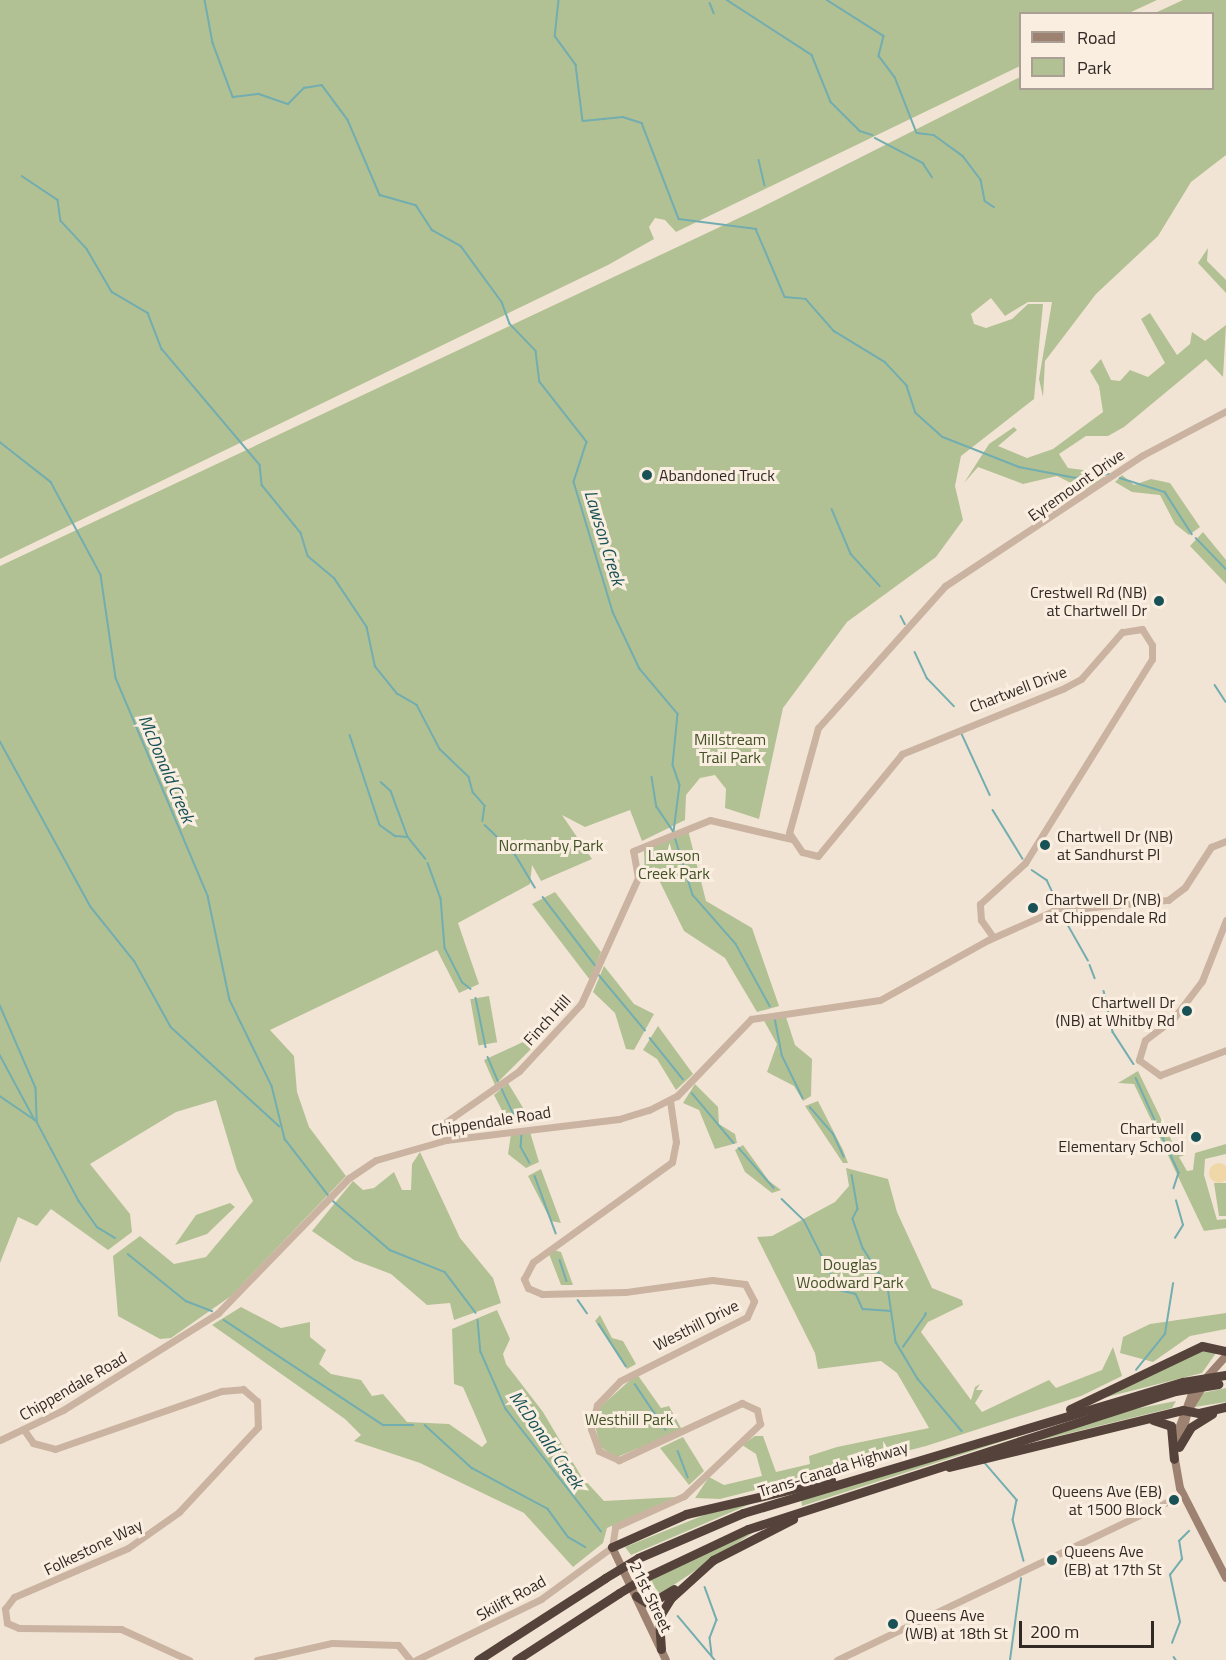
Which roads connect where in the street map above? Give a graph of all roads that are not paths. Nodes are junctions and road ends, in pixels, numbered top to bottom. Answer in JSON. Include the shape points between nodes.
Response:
{"nodes":[{"id":1,"x":1226,"y":411,"type":"edge"},
{"id":2,"x":791,"y":839,"type":"junction"},
{"id":3,"x":1226,"y":841,"type":"edge"},
{"id":4,"x":1226,"y":920,"type":"edge"},
{"id":5,"x":993,"y":937,"type":"junction"},
{"id":6,"x":1226,"y":1050,"type":"edge"},
{"id":7,"x":670,"y":1101,"type":"junction"},
{"id":8,"x":446,"y":1140,"type":"junction"},
{"id":9,"x":1226,"y":1351,"type":"edge"},
{"id":10,"x":1226,"y":1357,"type":"edge"},
{"id":11,"x":1224,"y":1379,"type":"edge"},
{"id":12,"x":1225,"y":1407,"type":"edge"},
{"id":13,"x":1185,"y":1410,"type":"junction"},
{"id":14,"x":1112,"y":1428,"type":"junction"},
{"id":15,"x":24,"y":1430,"type":"junction"},
{"id":16,"x":1000,"y":1434,"type":"junction"},
{"id":17,"x":0,"y":1440,"type":"edge"},
{"id":18,"x":1179,"y":1446,"type":"junction"},
{"id":19,"x":918,"y":1459,"type":"junction"},
{"id":20,"x":1174,"y":1459,"type":"junction"},
{"id":21,"x":880,"y":1485,"type":"junction"},
{"id":22,"x":1183,"y":1494,"type":"junction"},
{"id":23,"x":825,"y":1504,"type":"junction"},
{"id":24,"x":612,"y":1547,"type":"junction"},
{"id":25,"x":713,"y":1560,"type":"junction"},
{"id":26,"x":1226,"y":1578,"type":"edge"},
{"id":27,"x":636,"y":1596,"type":"junction"},
{"id":28,"x":661,"y":1649,"type":"junction"},
{"id":29,"x":189,"y":1660,"type":"edge"},
{"id":30,"x":257,"y":1660,"type":"edge"},
{"id":31,"x":410,"y":1660,"type":"edge"},
{"id":32,"x":416,"y":1660,"type":"edge"},
{"id":33,"x":478,"y":1660,"type":"edge"},
{"id":34,"x":516,"y":1660,"type":"edge"},
{"id":35,"x":666,"y":1660,"type":"edge"},
{"id":36,"x":837,"y":1660,"type":"edge"}],
"edges":[{"from":1,"to":2,"type":"street","name":"Eyremount Drive","via":[[1143,455],[945,586],[818,728]]},
{"from":2,"to":5,"type":"street","name":"Chartwell Drive","via":[[802,852],[818,856],[902,754],[1062,689],[1081,679],[1122,632],[1142,629],[1152,645],[1152,659],[1025,863],[980,904],[981,921]]},
{"from":2,"to":8,"type":"street","name":"Finch Hill","via":[[732,822],[710,820],[633,851],[639,878],[581,1004],[519,1071],[446,1122]]},
{"from":3,"to":5,"type":"street","via":[[1211,847],[1185,887],[1168,900],[1053,911]]},
{"from":4,"to":6,"type":"street","via":[[1202,981],[1173,1019],[1146,1040],[1139,1060],[1160,1075]]},
{"from":5,"to":7,"type":"street","name":"Chippendale Road","via":[[880,1000],[751,1019]]},
{"from":7,"to":8,"type":"street","name":"Chippendale Road","via":[[619,1119]]},
{"from":7,"to":24,"type":"street","name":"Westhill Drive","via":[[676,1142],[672,1162],[533,1262],[524,1279],[528,1288],[542,1294],[625,1292],[728,1280],[745,1284],[753,1294],[747,1317],[627,1376],[602,1397],[591,1429],[606,1457],[632,1457],[742,1403],[755,1407],[760,1421],[684,1496],[615,1527]]},
{"from":8,"to":15,"type":"street","name":"Chippendale Road","via":[[376,1160],[349,1178],[219,1313]]},
{"from":9,"to":16,"type":"highway","via":[[1218,1345],[1202,1346],[1060,1413]]},
{"from":10,"to":13,"type":"main road"},
{"from":11,"to":16,"type":"highway","name":"Trans-Canada Highway","bridge":true,"via":[[1183,1382]]},
{"from":11,"to":21,"type":"highway","name":"Trans-Canada Highway","bridge":true},
{"from":12,"to":13,"type":"highway"},
{"from":12,"to":18,"type":"highway","via":[[1191,1427]]},
{"from":13,"to":14,"type":"highway"},
{"from":13,"to":18,"type":"main road"},
{"from":13,"to":20,"type":"main road"},
{"from":14,"to":20,"type":"highway","via":[[1166,1421],[1172,1430]]},
{"from":14,"to":21,"type":"highway"},
{"from":15,"to":17,"type":"street","name":"Chippendale Road"},
{"from":15,"to":29,"type":"street","name":"Folkestone Way","via":[[33,1443],[55,1449],[222,1391],[243,1389],[257,1401],[258,1426],[179,1512],[128,1548],[14,1597],[4,1609],[7,1623],[19,1629],[121,1629]]},
{"from":16,"to":19,"type":"highway","name":"Trans-Canada Highway"},
{"from":18,"to":20,"type":"main road"},
{"from":19,"to":24,"type":"highway","via":[[702,1509]]},
{"from":19,"to":33,"type":"highway","name":"Trans-Canada Highway","bridge":true,"via":[[742,1513],[638,1558]]},
{"from":20,"to":22,"type":"main road"},
{"from":21,"to":23,"type":"highway","name":"Trans-Canada Highway"},
{"from":22,"to":26,"type":"main road"},
{"from":22,"to":36,"type":"street"},
{"from":23,"to":25,"type":"highway"},
{"from":23,"to":34,"type":"highway","name":"Trans-Canada Highway","bridge":true,"via":[[732,1535],[642,1579]]},
{"from":24,"to":27,"type":"main road","name":"21st Street"},
{"from":24,"to":32,"type":"street","name":"Skilift Road","via":[[530,1606]]},
{"from":25,"to":27,"type":"highway","via":[[654,1603]]},
{"from":25,"to":28,"type":"highway","via":[[661,1611]]},
{"from":27,"to":28,"type":"main road","name":"21st Street"},
{"from":28,"to":35,"type":"main road","name":"21st Street"},
{"from":30,"to":31,"type":"street","via":[[332,1643],[398,1645]]}]}
